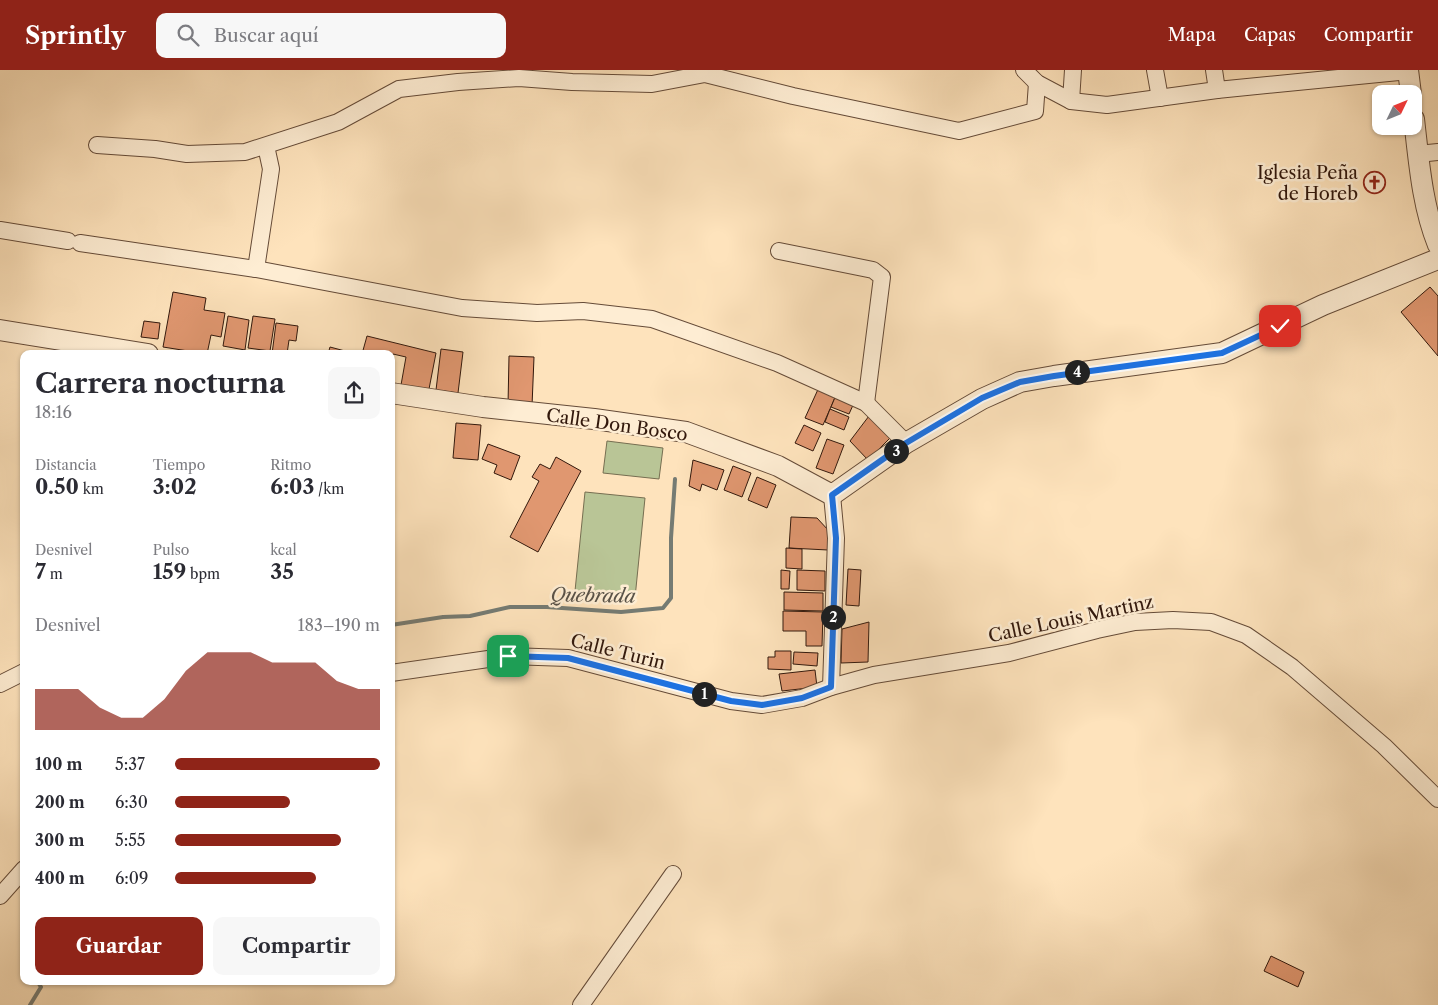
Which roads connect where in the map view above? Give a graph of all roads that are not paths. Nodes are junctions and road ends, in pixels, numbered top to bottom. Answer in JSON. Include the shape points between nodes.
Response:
{"nodes":[{"id":1,"x":1024,"y":70,"type":"edge"},
{"id":2,"x":1073,"y":70,"type":"edge"},
{"id":3,"x":1156,"y":70,"type":"edge"},
{"id":4,"x":1214,"y":70,"type":"edge"},
{"id":5,"x":1409,"y":70,"type":"edge"},
{"id":6,"x":1303,"y":76,"type":"edge"},
{"id":7,"x":1037,"y":83,"type":"junction"},
{"id":8,"x":1410,"y":85,"type":"edge"},
{"id":9,"x":1216,"y":90,"type":"junction"},
{"id":10,"x":1160,"y":98,"type":"junction"},
{"id":11,"x":1071,"y":101,"type":"junction"},
{"id":12,"x":1421,"y":135,"type":"edge"},
{"id":13,"x":97,"y":145,"type":"dead end"},
{"id":14,"x":266,"y":146,"type":"junction"},
{"id":15,"x":1428,"y":153,"type":"edge"},
{"id":16,"x":1434,"y":223,"type":"edge"},
{"id":17,"x":0,"y":230,"type":"edge"},
{"id":18,"x":1438,"y":245,"type":"edge"},
{"id":19,"x":779,"y":251,"type":"dead end"},
{"id":20,"x":1438,"y":259,"type":"edge"},
{"id":21,"x":256,"y":269,"type":"junction"},
{"id":22,"x":0,"y":330,"type":"edge"},
{"id":23,"x":120,"y":350,"type":"edge"},
{"id":24,"x":395,"y":394,"type":"edge"},
{"id":25,"x":866,"y":403,"type":"junction"},
{"id":26,"x":906,"y":443,"type":"junction"},
{"id":27,"x":832,"y":495,"type":"junction"},
{"id":28,"x":395,"y":672,"type":"edge"},
{"id":29,"x":20,"y":674,"type":"edge"},
{"id":30,"x":0,"y":684,"type":"edge"},
{"id":31,"x":831,"y":687,"type":"junction"},
{"id":32,"x":1438,"y":799,"type":"edge"},
{"id":33,"x":20,"y":874,"type":"edge"},
{"id":34,"x":673,"y":874,"type":"dead end"},
{"id":35,"x":0,"y":896,"type":"edge"},
{"id":36,"x":581,"y":1005,"type":"edge"}],
"edges":[{"from":1,"to":7,"type":"street"},
{"from":2,"to":11,"type":"street"},
{"from":3,"to":10,"type":"street"},
{"from":4,"to":9,"type":"street"},
{"from":5,"to":6,"type":"street"},
{"from":5,"to":8,"type":"street"},
{"from":6,"to":9,"type":"street"},
{"from":7,"to":11,"type":"street"},
{"from":7,"to":14,"type":"street","via":[[1035,111],[959,131],[705,74],[652,84],[519,78],[458,82],[400,89],[338,122]]},
{"from":9,"to":10,"type":"street"},
{"from":10,"to":11,"type":"street","via":[[1108,105]]},
{"from":12,"to":15,"type":"street"},
{"from":13,"to":14,"type":"street","via":[[187,154],[246,152]]},
{"from":14,"to":21,"type":"street","via":[[271,168]]},
{"from":15,"to":16,"type":"street","via":[[1423,193]]},
{"from":16,"to":18,"type":"street"},
{"from":17,"to":21,"type":"street"},
{"from":19,"to":25,"type":"street","via":[[873,270],[882,277]]},
{"from":20,"to":26,"type":"street","via":[[1323,304],[1222,353],[1020,382],[982,398]]},
{"from":21,"to":25,"type":"street","via":[[462,308],[537,313],[583,311],[652,319],[777,363]]},
{"from":22,"to":23,"type":"street"},
{"from":24,"to":27,"type":"street","name":"Calle Don Bosco","via":[[686,432],[778,466]]},
{"from":25,"to":26,"type":"street"},
{"from":26,"to":27,"type":"street"},
{"from":27,"to":31,"type":"street","via":[[836,538]]},
{"from":28,"to":31,"type":"street","name":"Calle Turin","via":[[508,656],[568,658],[731,701],[762,705],[802,698]]},
{"from":29,"to":30,"type":"street"},
{"from":31,"to":32,"type":"street","name":"Calle Louis Martinz","via":[[874,675],[1009,653],[1135,622],[1211,622],[1246,635],[1292,667],[1384,746]]},
{"from":33,"to":35,"type":"street"},
{"from":34,"to":36,"type":"street"}]}
